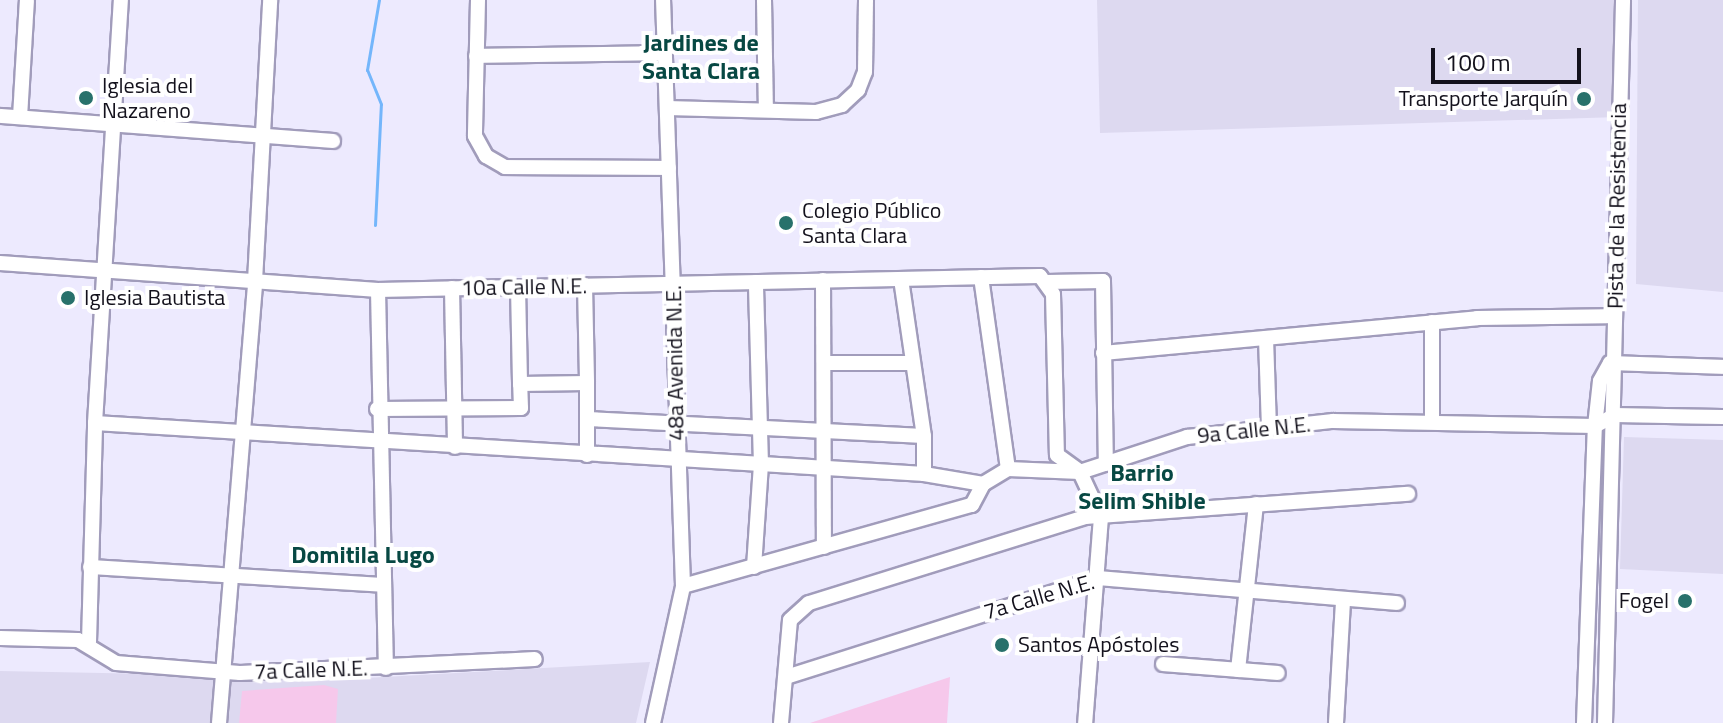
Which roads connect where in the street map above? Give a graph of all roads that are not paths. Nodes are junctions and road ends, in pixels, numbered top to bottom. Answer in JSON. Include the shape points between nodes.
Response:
{"nodes":[{"id":1,"x":27,"y":0,"type":"edge"},
{"id":2,"x":121,"y":0,"type":"edge"},
{"id":3,"x":270,"y":0,"type":"edge"},
{"id":4,"x":478,"y":0,"type":"edge"},
{"id":5,"x":663,"y":0,"type":"edge"},
{"id":6,"x":764,"y":0,"type":"edge"},
{"id":7,"x":866,"y":0,"type":"edge"},
{"id":8,"x":1623,"y":0,"type":"edge"},
{"id":9,"x":663,"y":53,"type":"junction"},
{"id":10,"x":476,"y":56,"type":"junction"},
{"id":11,"x":667,"y":108,"type":"junction"},
{"id":12,"x":766,"y":110,"type":"junction"},
{"id":13,"x":0,"y":116,"type":"edge"},
{"id":14,"x":20,"y":117,"type":"junction"},
{"id":15,"x":115,"y":124,"type":"junction"},
{"id":16,"x":264,"y":135,"type":"junction"},
{"id":17,"x":333,"y":141,"type":"dead end"},
{"id":18,"x":669,"y":168,"type":"junction"},
{"id":19,"x":0,"y":263,"type":"edge"},
{"id":20,"x":106,"y":271,"type":"junction"},
{"id":21,"x":981,"y":277,"type":"junction"},
{"id":22,"x":901,"y":279,"type":"junction"},
{"id":23,"x":823,"y":280,"type":"junction"},
{"id":24,"x":255,"y":281,"type":"junction"},
{"id":25,"x":756,"y":282,"type":"junction"},
{"id":26,"x":1047,"y":282,"type":"junction"},
{"id":27,"x":674,"y":284,"type":"junction"},
{"id":28,"x":585,"y":285,"type":"junction"},
{"id":29,"x":518,"y":287,"type":"junction"},
{"id":30,"x":452,"y":288,"type":"junction"},
{"id":31,"x":378,"y":290,"type":"junction"},
{"id":32,"x":1615,"y":316,"type":"junction"},
{"id":33,"x":1432,"y":322,"type":"junction"},
{"id":34,"x":1266,"y":338,"type":"junction"},
{"id":35,"x":1103,"y":353,"type":"junction"},
{"id":36,"x":825,"y":363,"type":"junction"},
{"id":37,"x":909,"y":363,"type":"junction"},
{"id":38,"x":1610,"y":363,"type":"junction"},
{"id":39,"x":1723,"y":367,"type":"edge"},
{"id":40,"x":587,"y":383,"type":"junction"},
{"id":41,"x":520,"y":384,"type":"junction"},
{"id":42,"x":455,"y":408,"type":"junction"},
{"id":43,"x":377,"y":409,"type":"junction"},
{"id":44,"x":1615,"y":415,"type":"junction"},
{"id":45,"x":1723,"y":417,"type":"edge"},
{"id":46,"x":587,"y":419,"type":"junction"},
{"id":47,"x":1432,"y":421,"type":"junction"},
{"id":48,"x":95,"y":423,"type":"junction"},
{"id":49,"x":677,"y":426,"type":"junction"},
{"id":50,"x":1595,"y":426,"type":"junction"},
{"id":51,"x":759,"y":427,"type":"junction"},
{"id":52,"x":826,"y":428,"type":"junction"},
{"id":53,"x":1269,"y":428,"type":"junction"},
{"id":54,"x":240,"y":432,"type":"junction"},
{"id":55,"x":924,"y":436,"type":"junction"},
{"id":56,"x":377,"y":441,"type":"junction"},
{"id":57,"x":455,"y":447,"type":"junction"},
{"id":58,"x":587,"y":455,"type":"junction"},
{"id":59,"x":678,"y":461,"type":"junction"},
{"id":60,"x":1106,"y":464,"type":"junction"},
{"id":61,"x":761,"y":465,"type":"junction"},
{"id":62,"x":823,"y":467,"type":"junction"},
{"id":63,"x":1008,"y":469,"type":"junction"},
{"id":64,"x":1080,"y":472,"type":"junction"},
{"id":65,"x":924,"y":474,"type":"junction"},
{"id":66,"x":983,"y":484,"type":"junction"},
{"id":67,"x":1408,"y":494,"type":"dead end"},
{"id":68,"x":1256,"y":504,"type":"junction"},
{"id":69,"x":1101,"y":517,"type":"junction"},
{"id":70,"x":824,"y":547,"type":"junction"},
{"id":71,"x":90,"y":567,"type":"junction"},
{"id":72,"x":754,"y":567,"type":"junction"},
{"id":73,"x":232,"y":573,"type":"junction"},
{"id":74,"x":1099,"y":578,"type":"junction"},
{"id":75,"x":383,"y":585,"type":"junction"},
{"id":76,"x":683,"y":586,"type":"junction"},
{"id":77,"x":1246,"y":592,"type":"junction"},
{"id":78,"x":1343,"y":602,"type":"junction"},
{"id":79,"x":1397,"y":603,"type":"dead end"},
{"id":80,"x":0,"y":638,"type":"edge"},
{"id":81,"x":89,"y":642,"type":"junction"},
{"id":82,"x":535,"y":659,"type":"dead end"},
{"id":83,"x":1163,"y":664,"type":"dead end"},
{"id":84,"x":226,"y":668,"type":"junction"},
{"id":85,"x":386,"y":668,"type":"junction"},
{"id":86,"x":1238,"y":670,"type":"junction"},
{"id":87,"x":1278,"y":673,"type":"dead end"},
{"id":88,"x":786,"y":677,"type":"junction"},
{"id":89,"x":219,"y":723,"type":"edge"},
{"id":90,"x":653,"y":723,"type":"edge"},
{"id":91,"x":781,"y":723,"type":"edge"},
{"id":92,"x":1085,"y":723,"type":"edge"},
{"id":93,"x":1336,"y":723,"type":"edge"},
{"id":94,"x":1584,"y":723,"type":"edge"},
{"id":95,"x":1605,"y":723,"type":"edge"}],
"edges":[{"from":1,"to":14,"type":"street"},
{"from":2,"to":15,"type":"street"},
{"from":3,"to":16,"type":"street"},
{"from":4,"to":10,"type":"street"},
{"from":5,"to":9,"type":"street","name":"48a Avenida N.E."},
{"from":6,"to":12,"type":"street"},
{"from":7,"to":12,"type":"street","via":[[865,72],[858,90],[842,105],[816,112]]},
{"from":8,"to":32,"type":"street","name":"Pista de la Resistencia"},
{"from":9,"to":10,"type":"street"},
{"from":9,"to":11,"type":"street","name":"48a Avenida N.E."},
{"from":10,"to":18,"type":"street","via":[[475,136],[486,156],[505,167]]},
{"from":11,"to":12,"type":"street"},
{"from":11,"to":18,"type":"street","name":"48a Avenida N.E."},
{"from":13,"to":14,"type":"street"},
{"from":14,"to":15,"type":"street"},
{"from":15,"to":16,"type":"street"},
{"from":15,"to":20,"type":"street"},
{"from":16,"to":17,"type":"street"},
{"from":16,"to":24,"type":"street"},
{"from":18,"to":27,"type":"street","name":"48a Avenida N.E."},
{"from":19,"to":20,"type":"street","name":"10a Calle N.E."},
{"from":20,"to":24,"type":"street","name":"10a Calle N.E."},
{"from":20,"to":48,"type":"street"},
{"from":21,"to":22,"type":"street","name":"10a Calle N.E."},
{"from":21,"to":26,"type":"street","name":"10a Calle N.E.","via":[[1040,276]]},
{"from":21,"to":63,"type":"street"},
{"from":22,"to":23,"type":"street","name":"10a Calle N.E."},
{"from":22,"to":37,"type":"street"},
{"from":23,"to":25,"type":"street","name":"10a Calle N.E."},
{"from":23,"to":36,"type":"street"},
{"from":24,"to":31,"type":"street","name":"10a Calle N.E."},
{"from":24,"to":54,"type":"street"},
{"from":25,"to":27,"type":"street","name":"10a Calle N.E."},
{"from":25,"to":51,"type":"street"},
{"from":26,"to":35,"type":"street","name":"10a Calle N.E.","via":[[1103,281]]},
{"from":26,"to":64,"type":"street","via":[[1053,294],[1057,455]]},
{"from":27,"to":28,"type":"street","name":"10a Calle N.E."},
{"from":27,"to":49,"type":"street","name":"48a Avenida N.E."},
{"from":28,"to":29,"type":"street","name":"10a Calle N.E."},
{"from":28,"to":40,"type":"street"},
{"from":29,"to":30,"type":"street","name":"10a Calle N.E."},
{"from":29,"to":41,"type":"street"},
{"from":30,"to":31,"type":"street","name":"10a Calle N.E."},
{"from":30,"to":42,"type":"street"},
{"from":31,"to":43,"type":"street"},
{"from":32,"to":33,"type":"street"},
{"from":32,"to":38,"type":"street","name":"Pista de la Resistencia"},
{"from":33,"to":34,"type":"street"},
{"from":33,"to":47,"type":"street"},
{"from":34,"to":35,"type":"street"},
{"from":34,"to":53,"type":"street"},
{"from":35,"to":60,"type":"street"},
{"from":36,"to":37,"type":"street"},
{"from":36,"to":52,"type":"street"},
{"from":37,"to":55,"type":"street"},
{"from":38,"to":39,"type":"street"},
{"from":38,"to":44,"type":"street","name":"Pista de la Resistencia"},
{"from":38,"to":50,"type":"street","name":"Pista de la Resistencia","via":[[1600,381]]},
{"from":40,"to":41,"type":"street"},
{"from":40,"to":46,"type":"street"},
{"from":41,"to":42,"type":"street","via":[[521,408]]},
{"from":42,"to":43,"type":"street"},
{"from":42,"to":57,"type":"street"},
{"from":43,"to":56,"type":"street"},
{"from":44,"to":45,"type":"street"},
{"from":44,"to":50,"type":"street"},
{"from":44,"to":95,"type":"street","name":"Pista de la Resistencia"},
{"from":46,"to":49,"type":"street"},
{"from":46,"to":58,"type":"street"},
{"from":47,"to":50,"type":"street","name":"9a Calle N.E."},
{"from":47,"to":53,"type":"street","name":"9a Calle N.E.","via":[[1333,421]]},
{"from":48,"to":54,"type":"street"},
{"from":48,"to":71,"type":"street"},
{"from":49,"to":51,"type":"street"},
{"from":49,"to":59,"type":"street","name":"48a Avenida N.E."},
{"from":50,"to":94,"type":"street","name":"Pista de la Resistencia"},
{"from":51,"to":52,"type":"street"},
{"from":51,"to":61,"type":"street"},
{"from":52,"to":55,"type":"street"},
{"from":52,"to":62,"type":"street"},
{"from":53,"to":60,"type":"street","name":"9a Calle N.E.","via":[[1187,437]]},
{"from":54,"to":56,"type":"street"},
{"from":54,"to":73,"type":"street"},
{"from":55,"to":65,"type":"street"},
{"from":56,"to":57,"type":"street"},
{"from":56,"to":75,"type":"street"},
{"from":57,"to":58,"type":"street"},
{"from":58,"to":59,"type":"street"},
{"from":59,"to":61,"type":"street"},
{"from":59,"to":76,"type":"street","name":"48a Avenida N.E."},
{"from":60,"to":64,"type":"street","name":"9a Calle N.E."},
{"from":61,"to":62,"type":"street"},
{"from":61,"to":72,"type":"street"},
{"from":62,"to":65,"type":"street"},
{"from":62,"to":70,"type":"street"},
{"from":63,"to":64,"type":"street","name":"9a Calle N.E."},
{"from":63,"to":66,"type":"street"},
{"from":64,"to":69,"type":"street"},
{"from":65,"to":66,"type":"street"},
{"from":66,"to":70,"type":"street","via":[[972,505]]},
{"from":67,"to":68,"type":"street"},
{"from":68,"to":69,"type":"street"},
{"from":68,"to":77,"type":"street"},
{"from":69,"to":74,"type":"street"},
{"from":69,"to":88,"type":"street","via":[[1085,517],[797,609],[790,620]]},
{"from":70,"to":72,"type":"street"},
{"from":71,"to":73,"type":"street"},
{"from":71,"to":81,"type":"street"},
{"from":72,"to":76,"type":"street"},
{"from":73,"to":75,"type":"street"},
{"from":73,"to":84,"type":"street"},
{"from":74,"to":77,"type":"street","name":"7a Calle N.E."},
{"from":74,"to":88,"type":"street","name":"7a Calle N.E."},
{"from":74,"to":92,"type":"street"},
{"from":75,"to":85,"type":"street"},
{"from":76,"to":90,"type":"street","name":"48a Avenida N.E."},
{"from":77,"to":78,"type":"street","name":"7a Calle N.E."},
{"from":77,"to":86,"type":"street"},
{"from":78,"to":79,"type":"street","name":"7a Calle N.E."},
{"from":78,"to":93,"type":"street"},
{"from":80,"to":81,"type":"street"},
{"from":81,"to":84,"type":"street","name":"7a Calle N.E.","via":[[102,658],[116,663]]},
{"from":82,"to":85,"type":"street","name":"7a Calle N.E."},
{"from":83,"to":86,"type":"street"},
{"from":84,"to":85,"type":"street","name":"7a Calle N.E.","via":[[240,673]]},
{"from":84,"to":89,"type":"street"},
{"from":86,"to":87,"type":"street"},
{"from":88,"to":91,"type":"street"}]}
